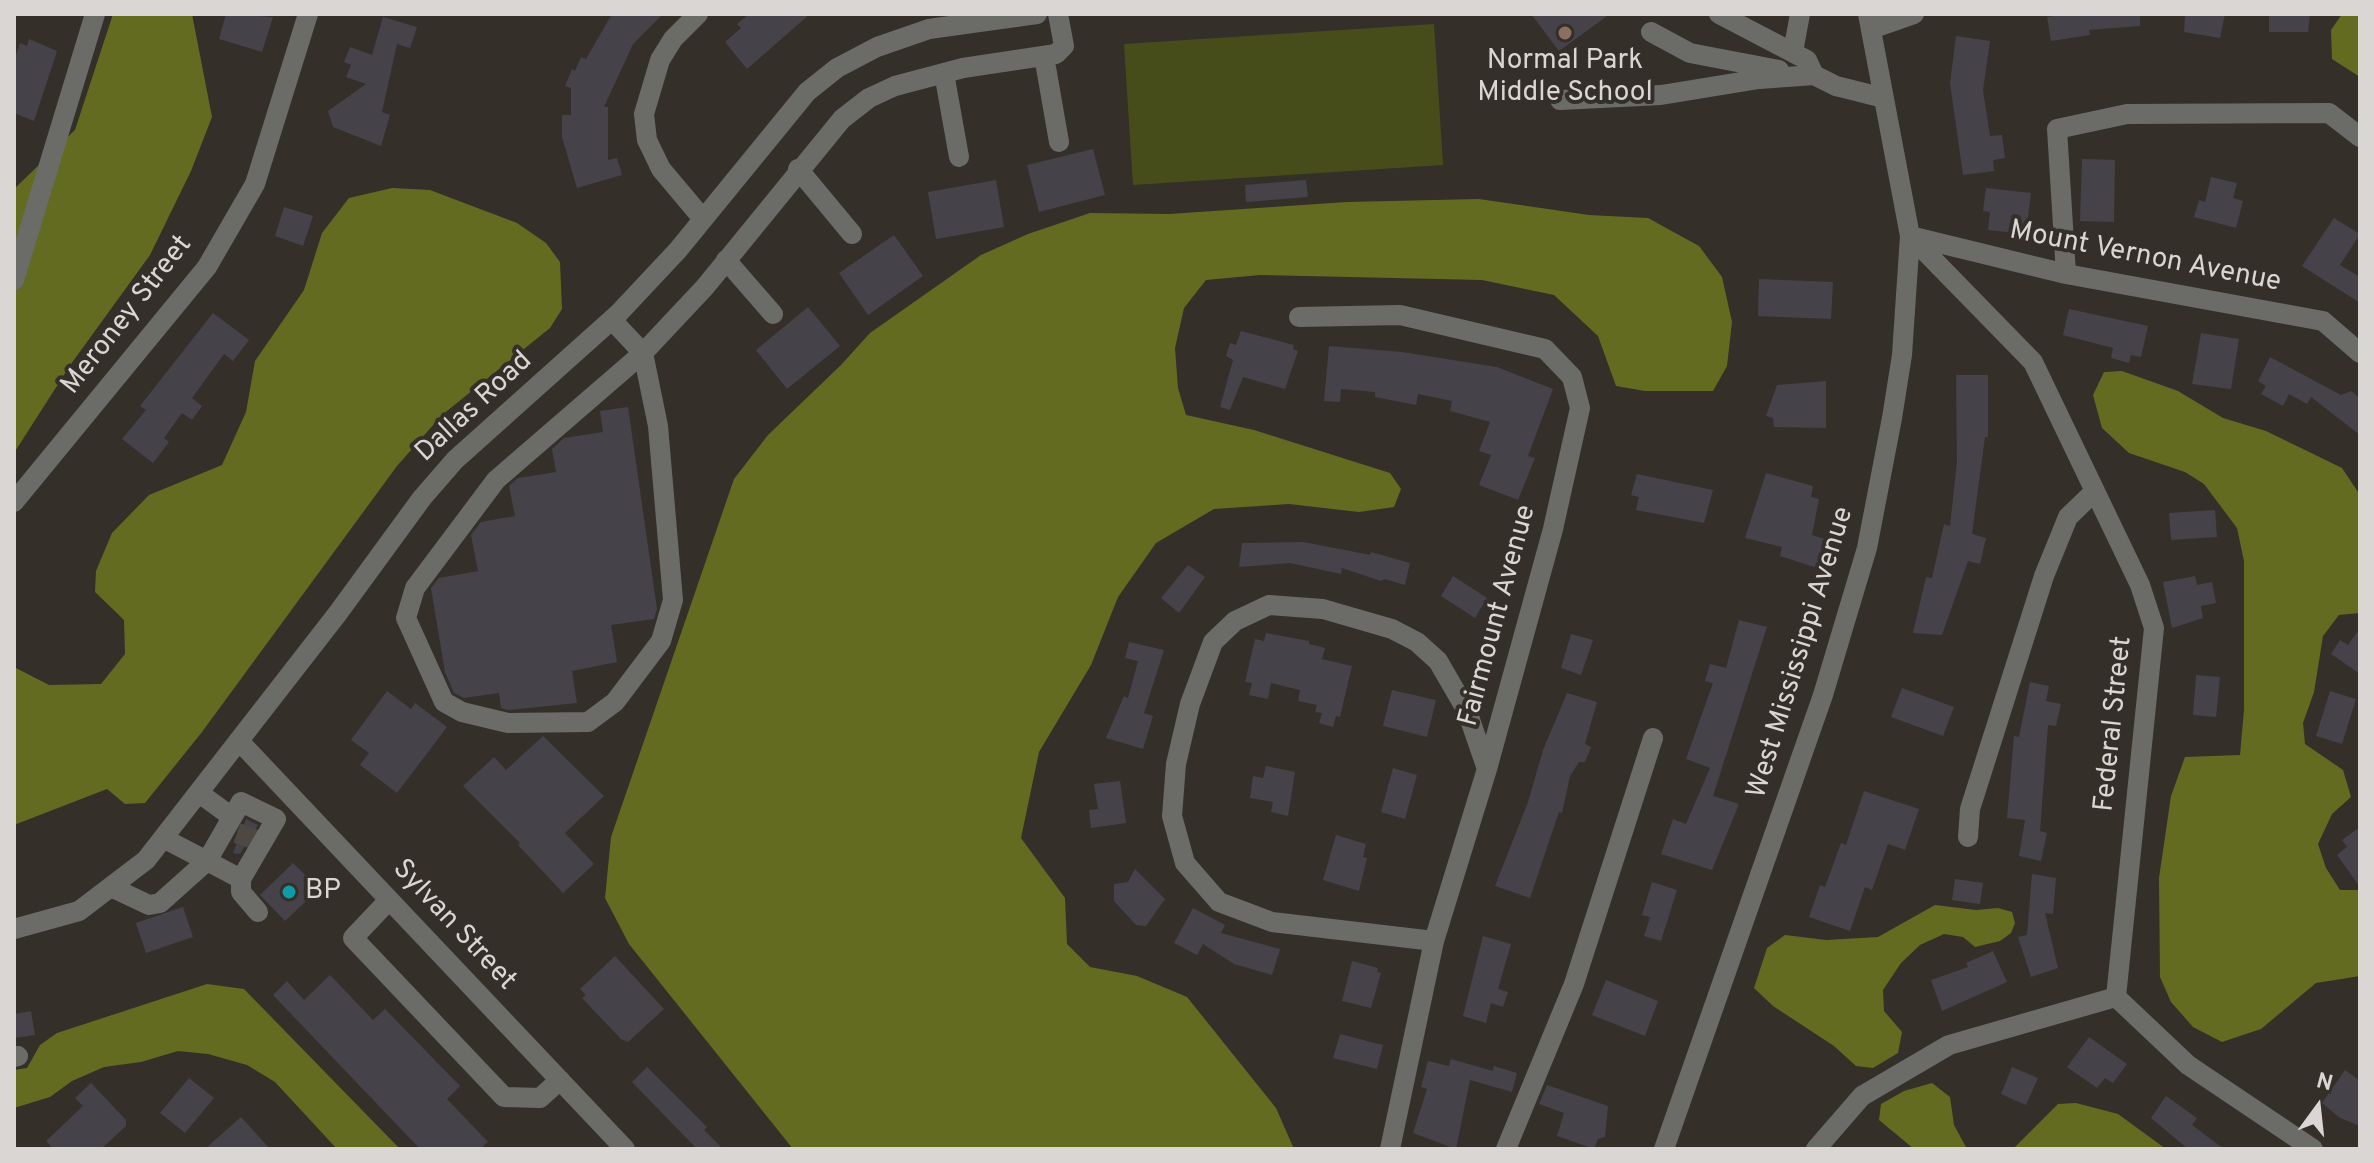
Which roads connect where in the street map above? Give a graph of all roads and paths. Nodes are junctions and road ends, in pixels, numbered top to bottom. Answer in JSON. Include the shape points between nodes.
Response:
{"nodes":[{"id":1,"x":95,"y":14,"type":"edge"},
{"id":2,"x":308,"y":14,"type":"edge"},
{"id":3,"x":698,"y":14,"type":"edge"},
{"id":4,"x":1037,"y":14,"type":"edge"},
{"id":5,"x":1058,"y":14,"type":"edge"},
{"id":6,"x":1719,"y":14,"type":"edge"},
{"id":7,"x":1800,"y":14,"type":"edge"},
{"id":8,"x":1914,"y":14,"type":"edge"},
{"id":9,"x":1870,"y":21,"type":"edge"},
{"id":10,"x":1651,"y":32,"type":"dead end"},
{"id":11,"x":1793,"y":52,"type":"junction"},
{"id":12,"x":1044,"y":56,"type":"junction"},
{"id":13,"x":944,"y":73,"type":"junction"},
{"id":14,"x":1814,"y":75,"type":"junction"},
{"id":15,"x":1884,"y":98,"type":"junction"},
{"id":16,"x":1560,"y":100,"type":"dead end"},
{"id":17,"x":2360,"y":137,"type":"edge"},
{"id":18,"x":1059,"y":142,"type":"dead end"},
{"id":19,"x":959,"y":157,"type":"dead end"},
{"id":20,"x":798,"y":169,"type":"junction"},
{"id":21,"x":703,"y":219,"type":"junction"},
{"id":22,"x":852,"y":234,"type":"dead end"},
{"id":23,"x":1910,"y":236,"type":"junction"},
{"id":24,"x":726,"y":260,"type":"junction"},
{"id":25,"x":2066,"y":274,"type":"junction"},
{"id":26,"x":14,"y":280,"type":"edge"},
{"id":27,"x":773,"y":314,"type":"dead end"},
{"id":28,"x":1299,"y":317,"type":"dead end"},
{"id":29,"x":612,"y":320,"type":"junction"},
{"id":30,"x":643,"y":353,"type":"junction"},
{"id":31,"x":2360,"y":353,"type":"edge"},
{"id":32,"x":2095,"y":491,"type":"junction"},
{"id":33,"x":14,"y":502,"type":"edge"},
{"id":34,"x":1653,"y":738,"type":"dead end"},
{"id":35,"x":240,"y":742,"type":"junction"},
{"id":36,"x":1487,"y":769,"type":"junction"},
{"id":37,"x":278,"y":782,"type":"junction"},
{"id":38,"x":199,"y":793,"type":"junction"},
{"id":39,"x":260,"y":812,"type":"junction"},
{"id":40,"x":243,"y":833,"type":"junction"},
{"id":41,"x":1968,"y":837,"type":"dead end"},
{"id":42,"x":163,"y":838,"type":"junction"},
{"id":43,"x":207,"y":861,"type":"junction"},
{"id":44,"x":241,"y":879,"type":"junction"},
{"id":45,"x":113,"y":888,"type":"junction"},
{"id":46,"x":389,"y":900,"type":"junction"},
{"id":47,"x":258,"y":912,"type":"dead end"},
{"id":48,"x":14,"y":929,"type":"edge"},
{"id":49,"x":1434,"y":941,"type":"junction"},
{"id":50,"x":2116,"y":997,"type":"junction"},
{"id":51,"x":560,"y":1080,"type":"junction"},
{"id":52,"x":625,"y":1149,"type":"edge"},
{"id":53,"x":1390,"y":1149,"type":"edge"},
{"id":54,"x":1506,"y":1149,"type":"edge"},
{"id":55,"x":1664,"y":1149,"type":"edge"},
{"id":56,"x":1816,"y":1149,"type":"edge"},
{"id":57,"x":2313,"y":1149,"type":"edge"}],
"edges":[{"from":1,"to":26,"type":"street"},
{"from":2,"to":33,"type":"street","name":"Meroney Street","via":[[255,184],[207,267]]},
{"from":3,"to":21,"type":"street","via":[[660,60],[644,114],[647,140],[661,169]]},
{"from":4,"to":21,"type":"street","name":"Dallas Road","via":[[929,29],[837,68],[807,92]]},
{"from":5,"to":12,"type":"street","via":[[1064,46]]},
{"from":6,"to":11,"type":"street"},
{"from":7,"to":11,"type":"street"},
{"from":8,"to":9,"type":"street"},
{"from":9,"to":15,"type":"street","name":"West Mississippi Avenue"},
{"from":10,"to":14,"type":"street","via":[[1690,53]]},
{"from":11,"to":14,"type":"street","via":[[1807,60]]},
{"from":12,"to":13,"type":"street"},
{"from":12,"to":18,"type":"street"},
{"from":13,"to":19,"type":"street"},
{"from":13,"to":20,"type":"street","via":[[869,98],[842,119]]},
{"from":14,"to":15,"type":"street"},
{"from":14,"to":16,"type":"street","via":[[1661,95]]},
{"from":15,"to":23,"type":"street","name":"West Mississippi Avenue"},
{"from":17,"to":25,"type":"street","via":[[2329,113],[2127,114],[2057,129]]},
{"from":20,"to":22,"type":"street"},
{"from":20,"to":24,"type":"street"},
{"from":21,"to":29,"type":"street","name":"Dallas Road"},
{"from":23,"to":25,"type":"street","name":"Mount Vernon Avenue"},
{"from":23,"to":32,"type":"street","name":"Federal Street","via":[[2033,362]]},
{"from":23,"to":55,"type":"street","name":"West Mississippi Avenue","via":[[1902,355],[1867,548],[1797,776]]},
{"from":24,"to":27,"type":"street"},
{"from":24,"to":30,"type":"street"},
{"from":25,"to":31,"type":"street","name":"Mount Vernon Avenue","via":[[2323,321]]},
{"from":28,"to":36,"type":"street","name":"Fairmount Avenue","via":[[1400,315],[1545,349],[1572,377],[1580,408],[1553,529]]},
{"from":29,"to":30,"type":"street"},
{"from":29,"to":35,"type":"street","name":"Dallas Road","via":[[455,460]]},
{"from":30,"to":30,"type":"street","via":[[496,480],[415,588],[406,618],[444,702],[462,712],[508,723],[588,722],[615,702],[661,641],[673,600],[658,426]]},
{"from":32,"to":41,"type":"street","via":[[2068,517],[2044,576],[1974,795]]},
{"from":32,"to":50,"type":"street","name":"Federal Street","via":[[2140,585],[2154,628]]},
{"from":34,"to":54,"type":"street","via":[[1574,984]]},
{"from":35,"to":37,"type":"street","name":"Sylvan Street"},
{"from":35,"to":38,"type":"street","name":"Dallas Road"},
{"from":36,"to":49,"type":"street","name":"Fairmount Avenue"},
{"from":36,"to":49,"type":"street","via":[[1467,711],[1438,661],[1392,629],[1323,609],[1269,605],[1235,621],[1213,642],[1190,704],[1176,764],[1172,816],[1185,863],[1219,902],[1272,922]]},
{"from":37,"to":39,"type":"street"},
{"from":37,"to":46,"type":"street","name":"Sylvan Street"},
{"from":38,"to":40,"type":"street"},
{"from":38,"to":42,"type":"street","name":"Dallas Road"},
{"from":39,"to":40,"type":"street","via":[[241,802]]},
{"from":39,"to":40,"type":"street","via":[[276,819]]},
{"from":40,"to":43,"type":"street"},
{"from":40,"to":44,"type":"street"},
{"from":42,"to":43,"type":"street"},
{"from":42,"to":45,"type":"street","name":"Dallas Road"},
{"from":43,"to":44,"type":"street"},
{"from":43,"to":45,"type":"street","via":[[160,903],[149,905]]},
{"from":44,"to":47,"type":"street","via":[[241,892]]},
{"from":45,"to":48,"type":"street","name":"Dallas Road","via":[[79,911]]},
{"from":46,"to":51,"type":"street","name":"Sylvan Street"},
{"from":46,"to":51,"type":"street","via":[[353,938],[504,1097],[540,1098]]},
{"from":49,"to":53,"type":"street","name":"Fairmount Avenue"},
{"from":50,"to":56,"type":"street","via":[[1949,1045],[1862,1096]]},
{"from":50,"to":57,"type":"street","via":[[2188,1065]]},
{"from":51,"to":52,"type":"street","name":"Sylvan Street"}]}
